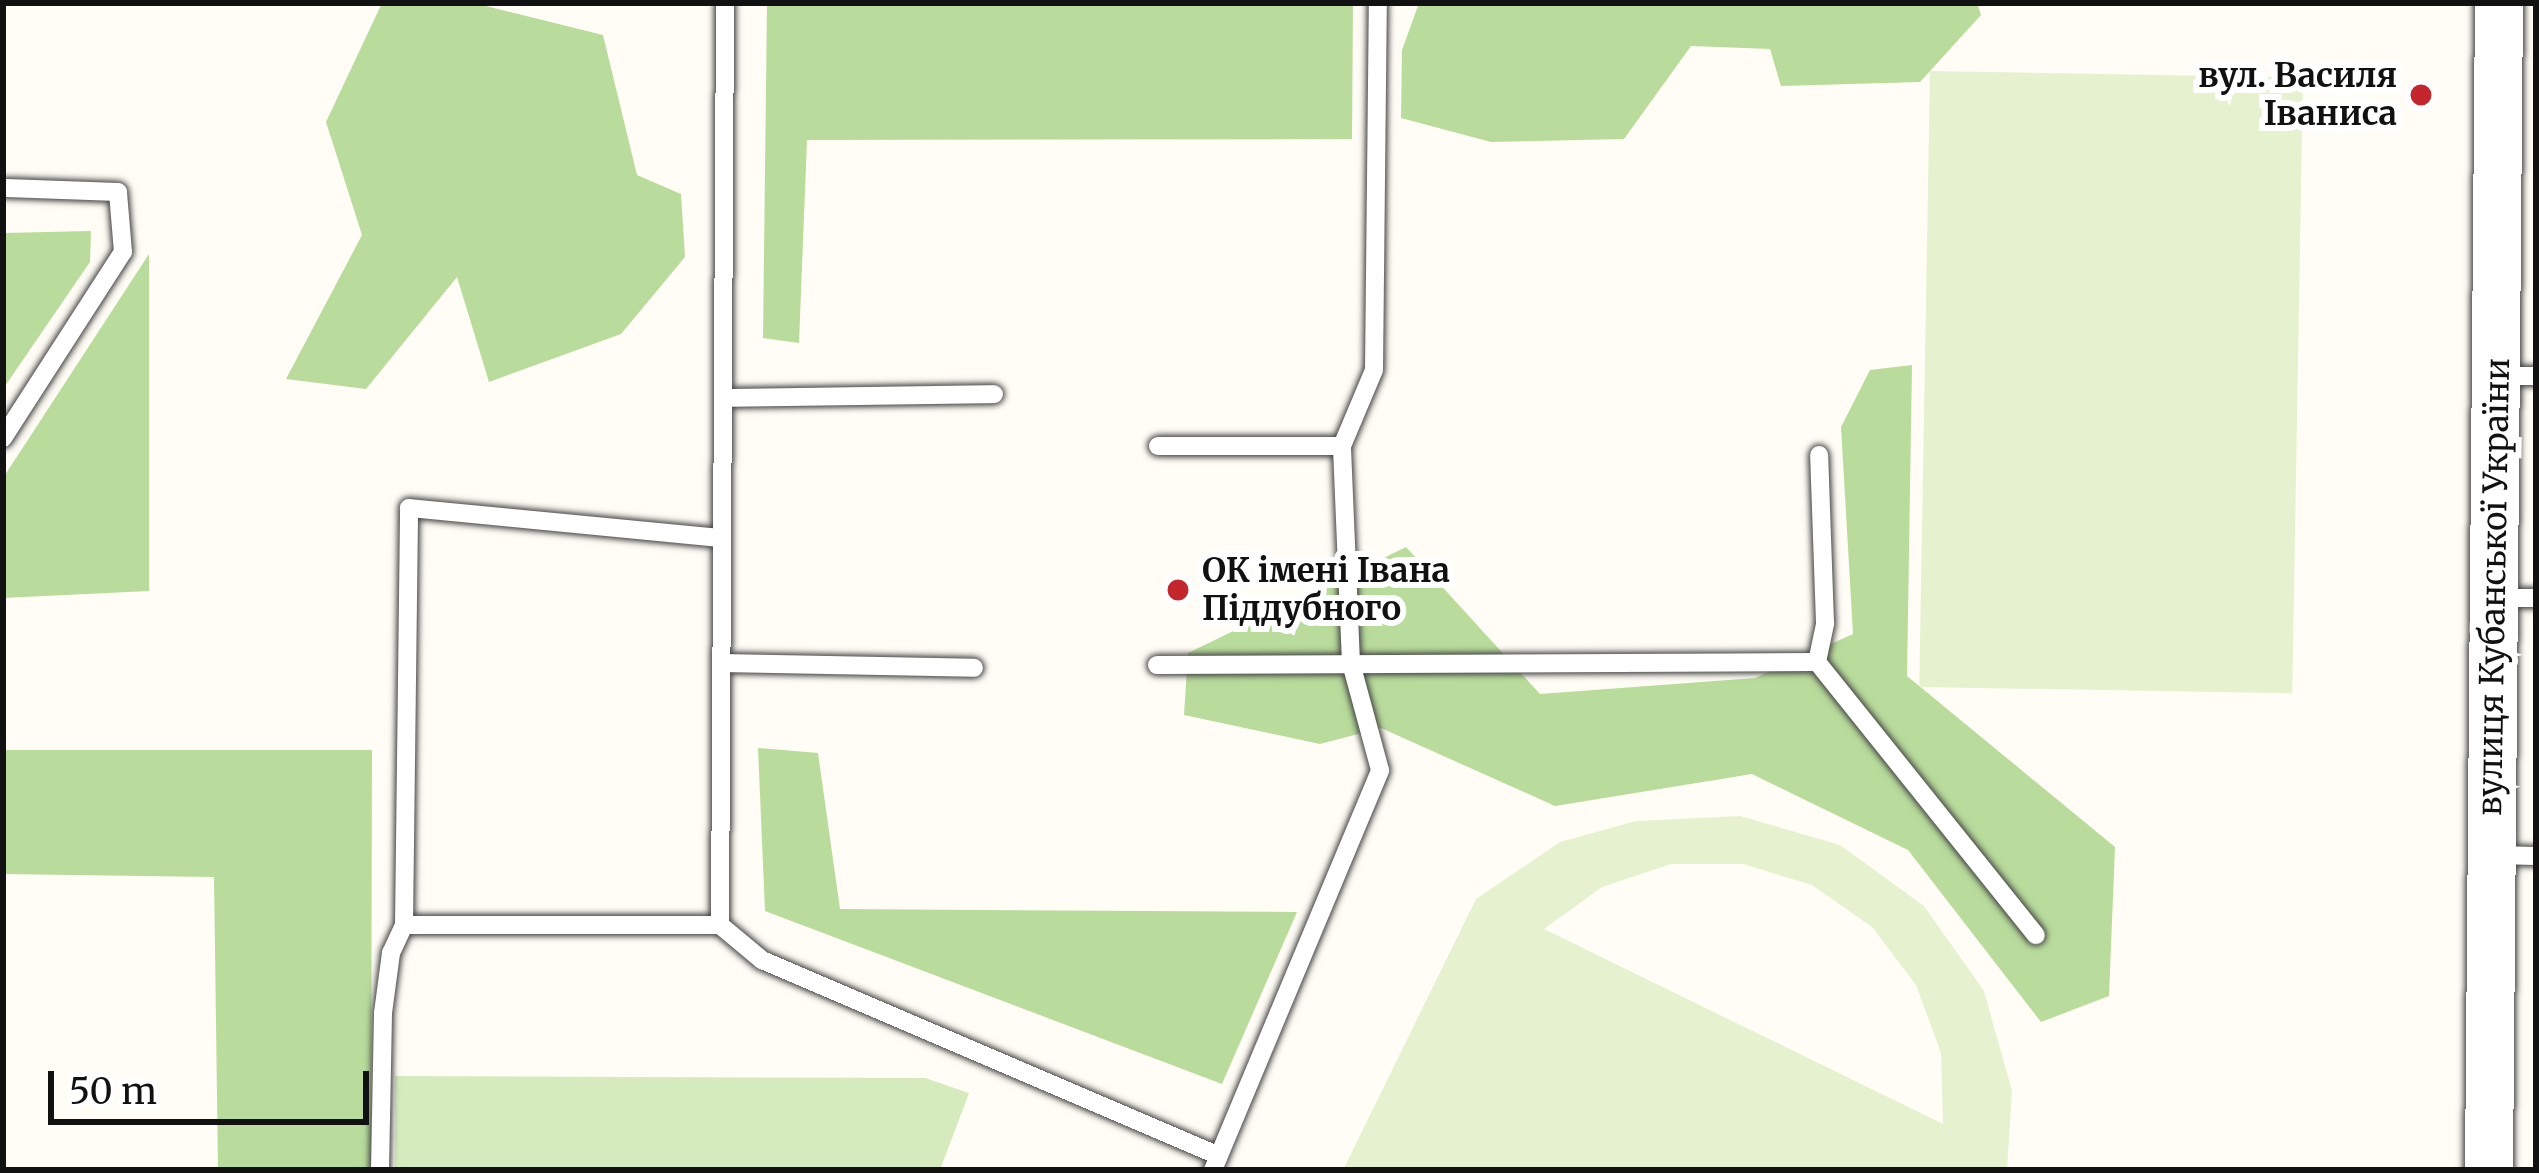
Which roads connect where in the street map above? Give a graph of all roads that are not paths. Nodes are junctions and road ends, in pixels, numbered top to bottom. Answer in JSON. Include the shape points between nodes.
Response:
{"nodes":[{"id":1,"x":725,"y":3,"type":"edge"},
{"id":2,"x":1378,"y":3,"type":"edge"},
{"id":3,"x":2499,"y":3,"type":"edge"},
{"id":4,"x":6,"y":188,"type":"dead end"},
{"id":5,"x":2516,"y":376,"type":"edge"},
{"id":6,"x":994,"y":394,"type":"dead end"},
{"id":7,"x":723,"y":398,"type":"junction"},
{"id":8,"x":3,"y":438,"type":"edge"},
{"id":9,"x":1158,"y":446,"type":"dead end"},
{"id":10,"x":1342,"y":446,"type":"junction"},
{"id":11,"x":1820,"y":455,"type":"dead end"},
{"id":12,"x":722,"y":538,"type":"junction"},
{"id":13,"x":2515,"y":598,"type":"edge"},
{"id":14,"x":1817,"y":662,"type":"junction"},
{"id":15,"x":722,"y":663,"type":"junction"},
{"id":16,"x":1351,"y":663,"type":"junction"},
{"id":17,"x":1157,"y":665,"type":"dead end"},
{"id":18,"x":974,"y":668,"type":"dead end"},
{"id":19,"x":2514,"y":855,"type":"edge"},
{"id":20,"x":404,"y":925,"type":"junction"},
{"id":21,"x":720,"y":925,"type":"junction"},
{"id":22,"x":2036,"y":935,"type":"dead end"},
{"id":23,"x":1216,"y":1163,"type":"edge"},
{"id":24,"x":380,"y":1170,"type":"edge"},
{"id":25,"x":2489,"y":1170,"type":"edge"}],
"edges":[{"from":1,"to":7,"type":"lane"},
{"from":2,"to":10,"type":"lane","via":[[1374,370]]},
{"from":3,"to":5,"type":"street","name":"вулиця Кубанської України"},
{"from":4,"to":8,"type":"lane","via":[[118,193],[123,252]]},
{"from":5,"to":13,"type":"street","name":"вулиця Кубанської України"},
{"from":6,"to":7,"type":"lane"},
{"from":7,"to":12,"type":"lane"},
{"from":9,"to":10,"type":"lane"},
{"from":10,"to":16,"type":"lane"},
{"from":11,"to":14,"type":"lane","via":[[1825,622]]},
{"from":12,"to":15,"type":"lane"},
{"from":12,"to":20,"type":"lane","via":[[409,508]]},
{"from":13,"to":19,"type":"street","name":"вулиця Кубанської України"},
{"from":14,"to":16,"type":"lane"},
{"from":14,"to":22,"type":"lane"},
{"from":15,"to":18,"type":"lane"},
{"from":15,"to":21,"type":"lane"},
{"from":16,"to":17,"type":"lane"},
{"from":16,"to":23,"type":"lane","via":[[1380,770]]},
{"from":19,"to":25,"type":"street","name":"вулиця Кубанської України"},
{"from":20,"to":21,"type":"lane"},
{"from":20,"to":24,"type":"lane","via":[[383,1013]]},
{"from":21,"to":23,"type":"lane","via":[[762,960]]}]}
